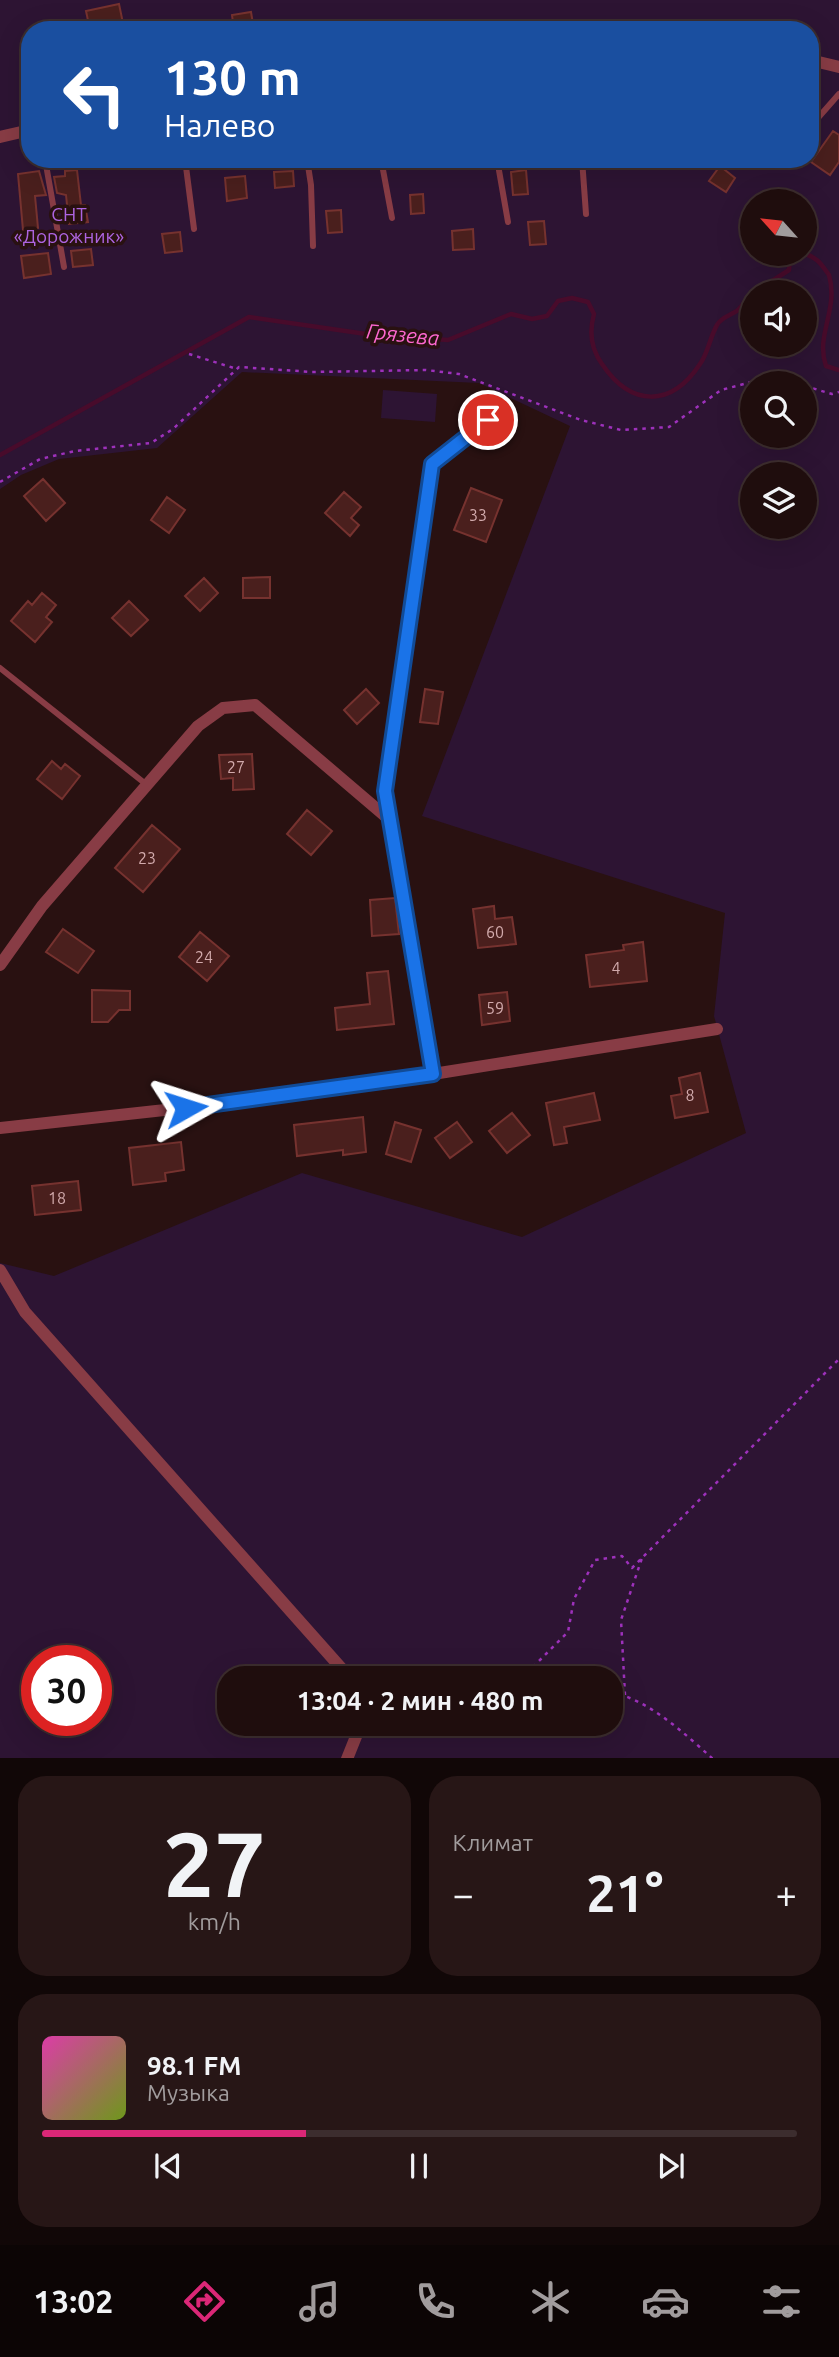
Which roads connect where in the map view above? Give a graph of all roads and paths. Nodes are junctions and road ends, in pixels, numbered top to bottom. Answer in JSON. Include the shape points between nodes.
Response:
{"nodes":[{"id":1,"x":819,"y":63,"type":"edge"},
{"id":2,"x":839,"y":67,"type":"edge"},
{"id":3,"x":839,"y":94,"type":"edge"},
{"id":4,"x":819,"y":117,"type":"edge"},
{"id":5,"x":21,"y":132,"type":"edge"},
{"id":6,"x":0,"y":137,"type":"edge"},
{"id":7,"x":47,"y":168,"type":"edge"},
{"id":8,"x":186,"y":168,"type":"edge"},
{"id":9,"x":308,"y":168,"type":"edge"},
{"id":10,"x":383,"y":168,"type":"edge"},
{"id":11,"x":499,"y":168,"type":"edge"},
{"id":12,"x":583,"y":168,"type":"edge"},
{"id":13,"x":586,"y":214,"type":"dead end"},
{"id":14,"x":392,"y":218,"type":"dead end"},
{"id":15,"x":508,"y":222,"type":"dead end"},
{"id":16,"x":194,"y":229,"type":"dead end"},
{"id":17,"x":313,"y":246,"type":"dead end"},
{"id":18,"x":64,"y":267,"type":"dead end"},
{"id":19,"x":189,"y":354,"type":"dead end"},
{"id":20,"x":237,"y":369,"type":"junction"},
{"id":21,"x":740,"y":385,"type":"edge"},
{"id":22,"x":817,"y":390,"type":"edge"},
{"id":23,"x":839,"y":392,"type":"edge"},
{"id":24,"x":506,"y":405,"type":"dead end"},
{"id":25,"x":0,"y":482,"type":"edge"},
{"id":26,"x":0,"y":668,"type":"edge"},
{"id":27,"x":147,"y":785,"type":"junction"},
{"id":28,"x":391,"y":821,"type":"junction"},
{"id":29,"x":0,"y":965,"type":"edge"},
{"id":30,"x":717,"y":1029,"type":"dead end"},
{"id":31,"x":433,"y":1074,"type":"junction"},
{"id":32,"x":0,"y":1128,"type":"edge"},
{"id":33,"x":0,"y":1270,"type":"edge"},
{"id":34,"x":839,"y":1359,"type":"edge"},
{"id":35,"x":642,"y":1557,"type":"junction"},
{"id":36,"x":339,"y":1666,"type":"edge"},
{"id":37,"x":534,"y":1666,"type":"edge"},
{"id":38,"x":625,"y":1695,"type":"joint"},
{"id":39,"x":356,"y":1736,"type":"edge"},
{"id":40,"x":347,"y":1758,"type":"edge"},
{"id":41,"x":712,"y":1758,"type":"edge"}],
"edges":[{"from":1,"to":2,"type":"street"},
{"from":3,"to":4,"type":"lane"},
{"from":5,"to":6,"type":"street"},
{"from":7,"to":18,"type":"lane"},
{"from":8,"to":16,"type":"lane"},
{"from":9,"to":17,"type":"lane"},
{"from":10,"to":14,"type":"lane"},
{"from":11,"to":15,"type":"lane"},
{"from":12,"to":13,"type":"lane"},
{"from":19,"to":20,"type":"path"},
{"from":20,"to":21,"type":"path","via":[[460,374],[581,420],[621,430],[669,427],[721,390]]},
{"from":20,"to":25,"type":"path","via":[[173,429],[151,443],[40,459]]},
{"from":22,"to":23,"type":"path"},
{"from":24,"to":28,"type":"lane","via":[[432,464],[385,791]]},
{"from":26,"to":27,"type":"lane"},
{"from":27,"to":28,"type":"street","via":[[198,726],[223,708],[255,705]]},
{"from":27,"to":29,"type":"street","via":[[42,906]]},
{"from":28,"to":31,"type":"street"},
{"from":30,"to":31,"type":"street"},
{"from":31,"to":32,"type":"street","via":[[265,1099]]},
{"from":33,"to":36,"type":"street","via":[[25,1312]]},
{"from":34,"to":35,"type":"path"},
{"from":35,"to":37,"type":"path","via":[[632,1568],[622,1556],[595,1560],[574,1599],[569,1632]]},
{"from":35,"to":38,"type":"path","via":[[621,1620]]},
{"from":38,"to":41,"type":"path","via":[[682,1731]]},
{"from":39,"to":40,"type":"street"}]}
